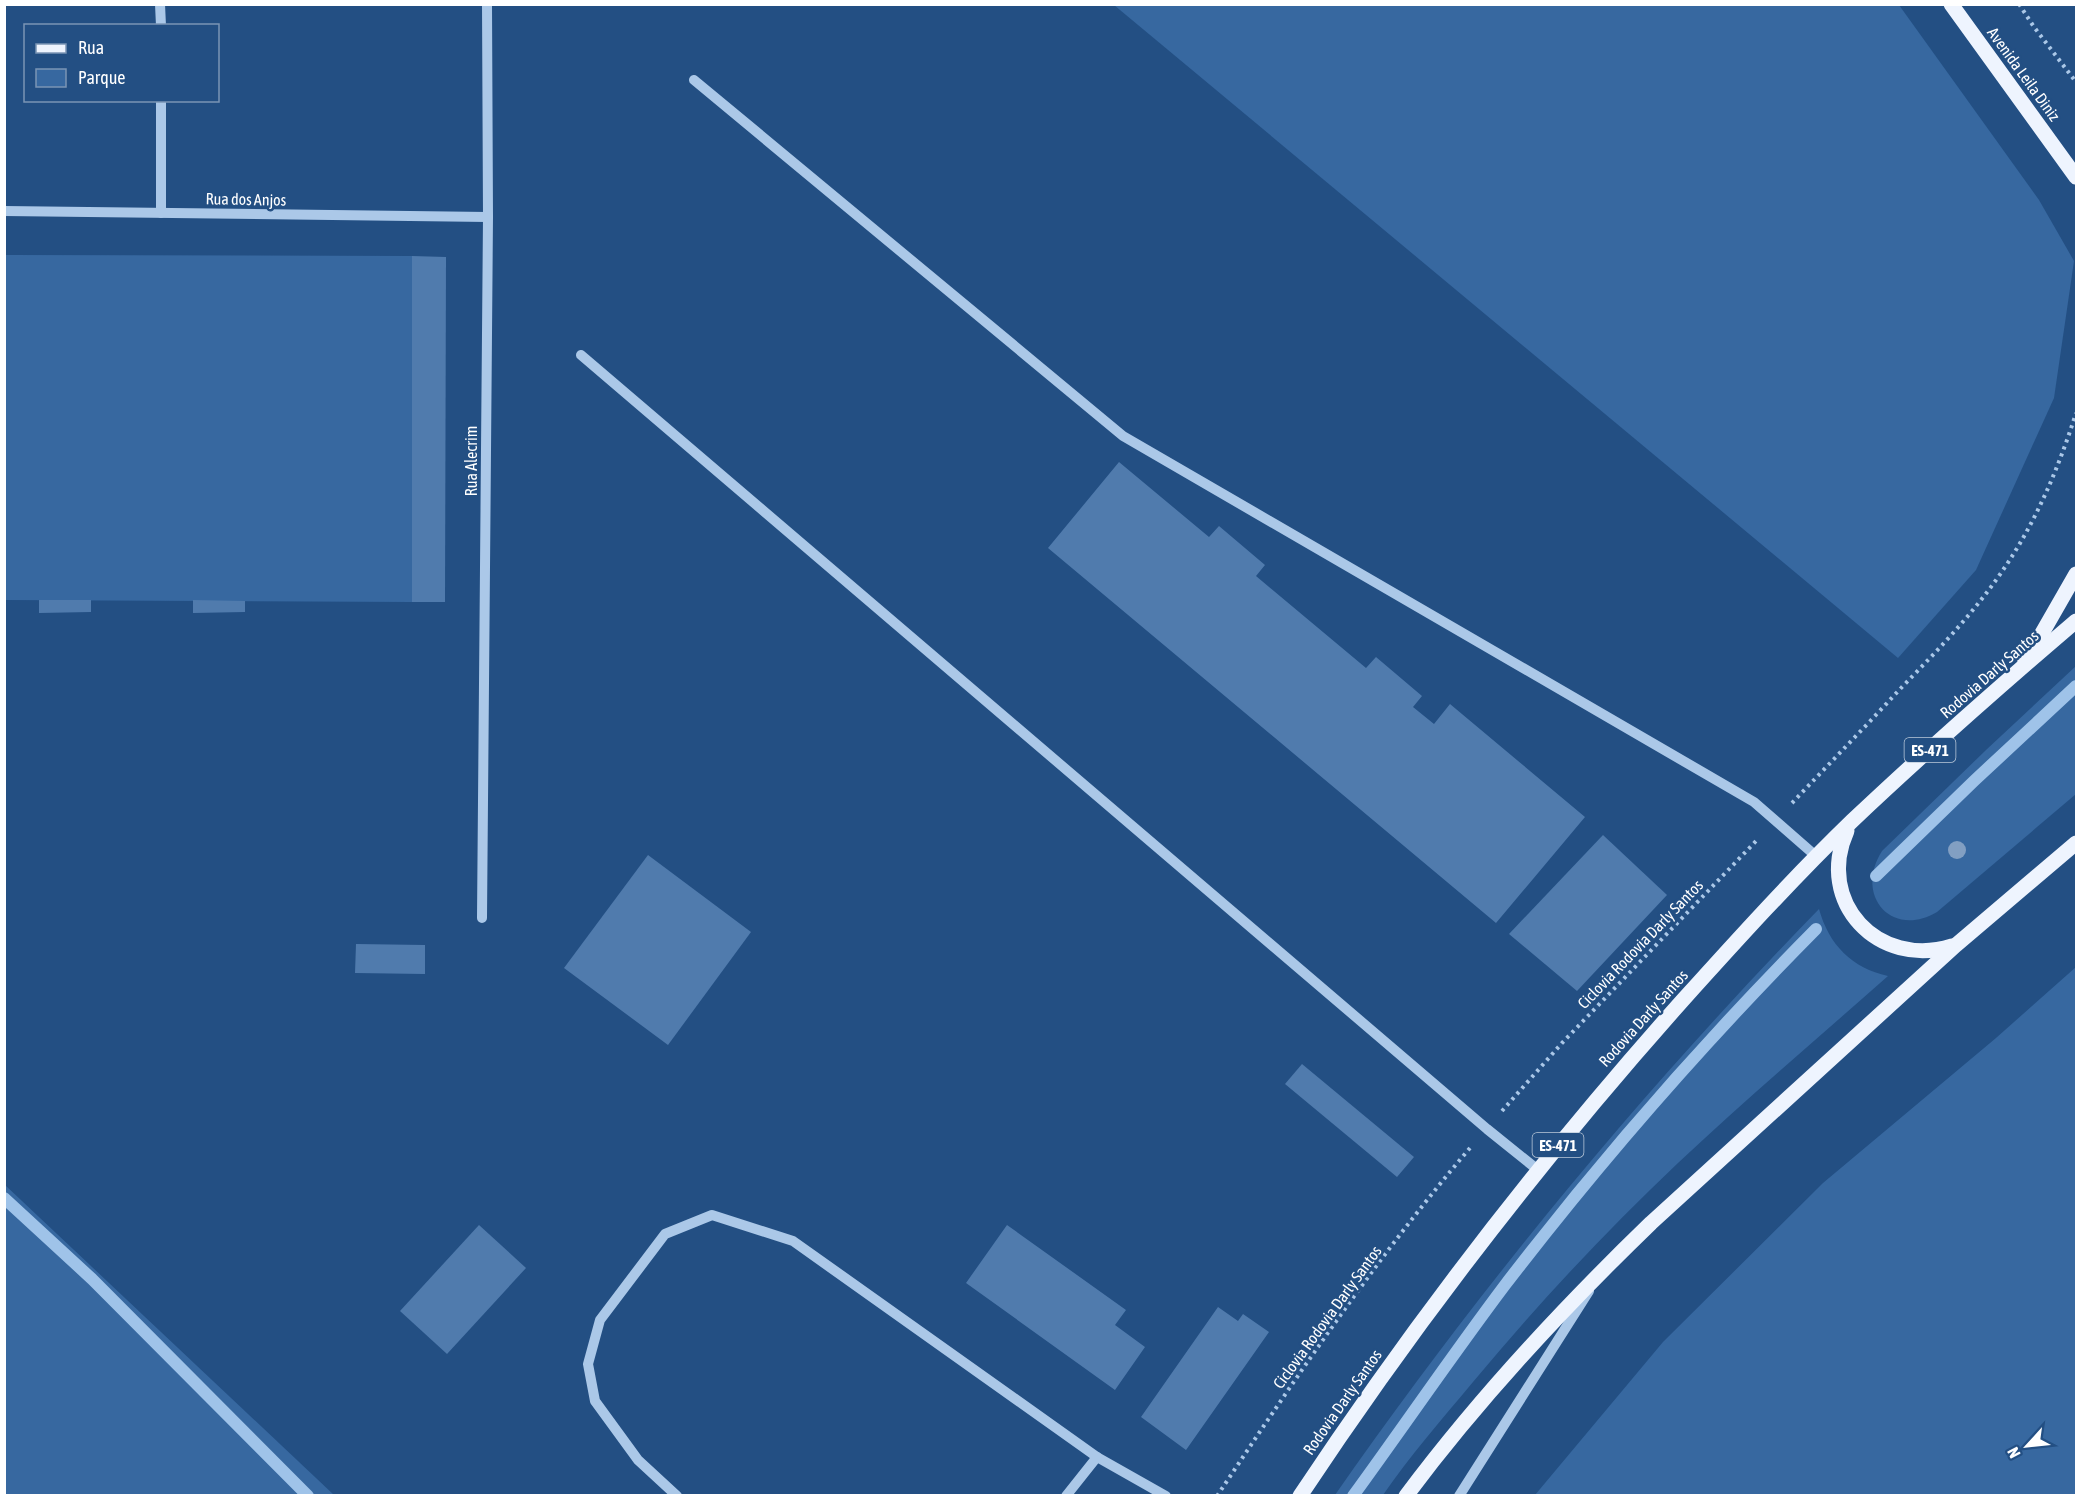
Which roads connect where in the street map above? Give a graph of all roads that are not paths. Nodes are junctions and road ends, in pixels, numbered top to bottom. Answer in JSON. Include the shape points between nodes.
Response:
{"nodes":[{"id":1,"x":160,"y":4,"type":"edge"},
{"id":2,"x":487,"y":4,"type":"edge"},
{"id":3,"x":1951,"y":4,"type":"edge"},
{"id":4,"x":160,"y":24,"type":"edge"},
{"id":5,"x":693,"y":80,"type":"dead end"},
{"id":6,"x":161,"y":102,"type":"edge"},
{"id":7,"x":2074,"y":171,"type":"edge"},
{"id":8,"x":4,"y":211,"type":"edge"},
{"id":9,"x":161,"y":213,"type":"junction"},
{"id":10,"x":488,"y":217,"type":"junction"},
{"id":11,"x":581,"y":355,"type":"dead end"},
{"id":12,"x":2076,"y":574,"type":"edge"},
{"id":13,"x":2076,"y":621,"type":"edge"},
{"id":14,"x":2010,"y":678,"type":"junction"},
{"id":15,"x":1851,"y":823,"type":"junction"},
{"id":16,"x":2076,"y":843,"type":"edge"},
{"id":17,"x":1817,"y":857,"type":"junction"},
{"id":18,"x":482,"y":918,"type":"dead end"},
{"id":19,"x":1956,"y":945,"type":"junction"},
{"id":20,"x":1538,"y":1170,"type":"junction"},
{"id":21,"x":1604,"y":1269,"type":"junction"},
{"id":22,"x":1097,"y":1456,"type":"junction"},
{"id":23,"x":677,"y":1496,"type":"edge"},
{"id":24,"x":1066,"y":1496,"type":"edge"},
{"id":25,"x":1166,"y":1496,"type":"edge"},
{"id":26,"x":1300,"y":1496,"type":"edge"},
{"id":27,"x":1406,"y":1496,"type":"edge"},
{"id":28,"x":1459,"y":1496,"type":"edge"}],
"edges":[{"from":1,"to":4,"type":"street"},
{"from":2,"to":10,"type":"street","name":"Rua Alecrim"},
{"from":3,"to":7,"type":"main road","name":"Avenida Leila Diniz"},
{"from":5,"to":17,"type":"street","via":[[1124,436],[1754,802]]},
{"from":6,"to":9,"type":"street"},
{"from":8,"to":9,"type":"street","name":"Rua dos Anjos"},
{"from":9,"to":10,"type":"street","name":"Rua dos Anjos"},
{"from":10,"to":18,"type":"street","name":"Rua Alecrim"},
{"from":11,"to":20,"type":"street"},
{"from":12,"to":14,"type":"main road","via":[[2041,635]]},
{"from":13,"to":14,"type":"main road","name":"Rodovia Darly Santos","number":"ES-471"},
{"from":14,"to":15,"type":"main road","name":"Rodovia Darly Santos","number":"ES-471"},
{"from":15,"to":17,"type":"main road","name":"Rodovia Darly Santos","number":"ES-471"},
{"from":15,"to":19,"type":"main road","via":[[1838,863],[1847,905],[1859,923],[1893,947],[1914,952]]},
{"from":16,"to":19,"type":"main road"},
{"from":17,"to":20,"type":"main road","name":"Rodovia Darly Santos","number":"ES-471","via":[[1679,1005]]},
{"from":19,"to":21,"type":"main road"},
{"from":20,"to":26,"type":"main road","name":"Rodovia Darly Santos","number":"ES-471","via":[[1421,1321]]},
{"from":21,"to":27,"type":"main road","via":[[1512,1365]]},
{"from":21,"to":28,"type":"street"},
{"from":22,"to":23,"type":"street","via":[[793,1241],[712,1215],[665,1234],[600,1320],[588,1364],[595,1401],[638,1460]]},
{"from":22,"to":24,"type":"street"},
{"from":22,"to":25,"type":"street"}]}
